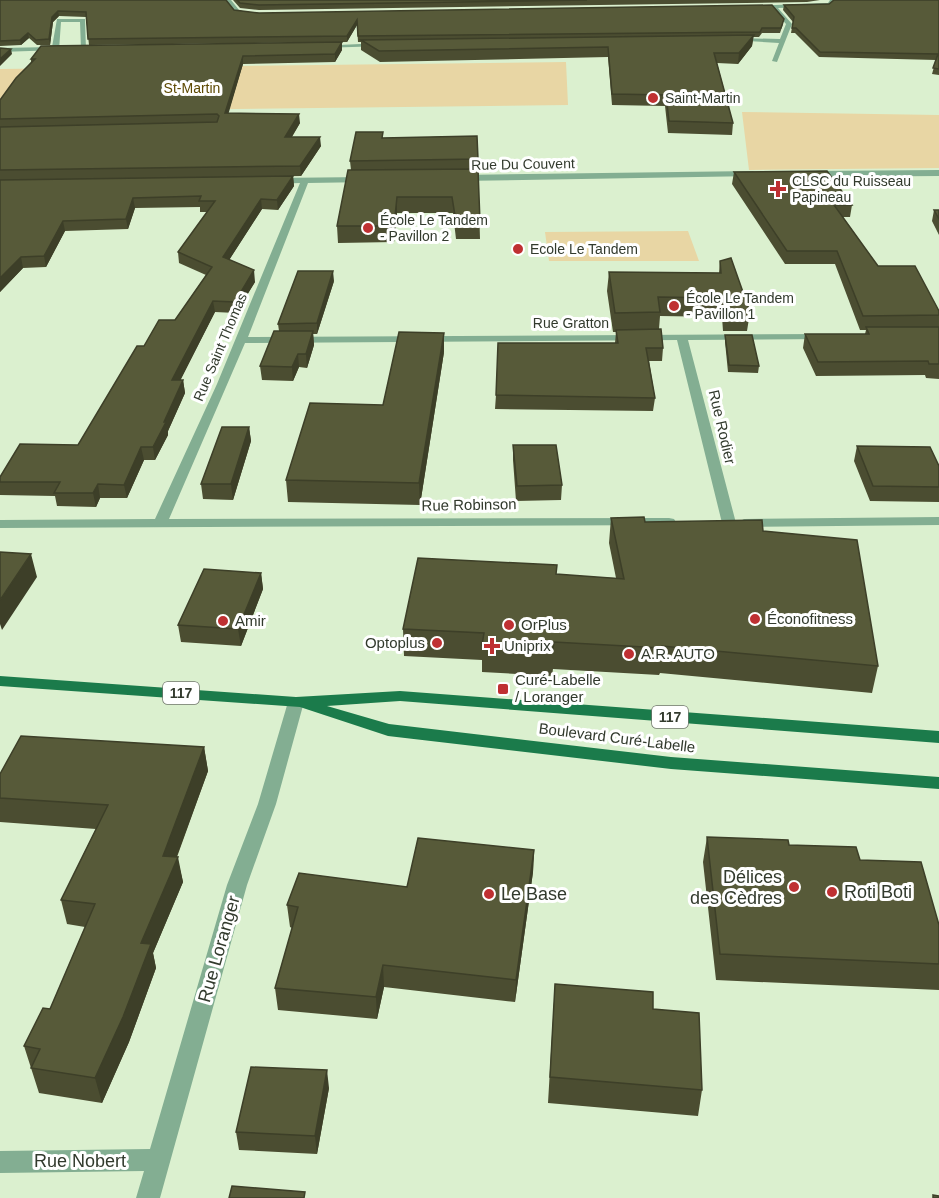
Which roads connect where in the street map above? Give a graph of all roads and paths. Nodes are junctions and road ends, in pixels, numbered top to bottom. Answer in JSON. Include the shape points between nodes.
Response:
{"nodes":[{"id":1,"x":228,"y":0,"type":"edge"},
{"id":2,"x":833,"y":0,"type":"edge"},
{"id":3,"x":750,"y":7,"type":"edge"},
{"id":4,"x":774,"y":7,"type":"junction"},
{"id":5,"x":259,"y":14,"type":"edge"},
{"id":6,"x":730,"y":40,"type":"edge"},
{"id":7,"x":784,"y":40,"type":"junction"},
{"id":8,"x":387,"y":45,"type":"edge"},
{"id":9,"x":316,"y":46,"type":"edge"},
{"id":10,"x":55,"y":49,"type":"junction"},
{"id":11,"x":65,"y":49,"type":"edge"},
{"id":12,"x":75,"y":49,"type":"edge"},
{"id":13,"x":0,"y":50,"type":"edge"},
{"id":14,"x":775,"y":61,"type":"dead end"},
{"id":15,"x":939,"y":173,"type":"edge"},
{"id":16,"x":758,"y":174,"type":"edge"},
{"id":17,"x":804,"y":174,"type":"edge"},
{"id":18,"x":451,"y":178,"type":"edge"},
{"id":19,"x":372,"y":180,"type":"edge"},
{"id":20,"x":268,"y":181,"type":"edge"},
{"id":21,"x":305,"y":181,"type":"junction"},
{"id":22,"x":832,"y":336,"type":"edge"},
{"id":23,"x":682,"y":337,"type":"junction"},
{"id":24,"x":239,"y":340,"type":"junction"},
{"id":25,"x":939,"y":521,"type":"edge"},
{"id":26,"x":688,"y":522,"type":"edge"},
{"id":27,"x":0,"y":524,"type":"edge"},
{"id":28,"x":160,"y":524,"type":"junction"},
{"id":29,"x":0,"y":681,"type":"edge"},
{"id":30,"x":296,"y":702,"type":"junction"},
{"id":31,"x":939,"y":737,"type":"edge"},
{"id":32,"x":939,"y":783,"type":"edge"},
{"id":33,"x":160,"y":1161,"type":"junction"},
{"id":34,"x":0,"y":1162,"type":"edge"},
{"id":35,"x":148,"y":1198,"type":"edge"}],
"edges":[{"from":1,"to":5,"type":"street","via":[[237,12]]},
{"from":2,"to":4,"type":"street","via":[[823,5]]},
{"from":3,"to":4,"type":"street"},
{"from":4,"to":7,"type":"street","via":[[789,22]]},
{"from":6,"to":7,"type":"street"},
{"from":7,"to":14,"type":"street"},
{"from":8,"to":9,"type":"street"},
{"from":10,"to":11,"type":"street"},
{"from":10,"to":12,"type":"street","via":[[59,20],[76,18],[83,20],[88,49]]},
{"from":10,"to":13,"type":"street"},
{"from":15,"to":17,"type":"street"},
{"from":16,"to":18,"type":"street","name":"Rue Du Couvent"},
{"from":19,"to":21,"type":"street"},
{"from":20,"to":21,"type":"street"},
{"from":21,"to":24,"type":"street","name":"Rue Saint Thomas"},
{"from":22,"to":23,"type":"street","name":"Rue Gratton"},
{"from":23,"to":24,"type":"street","name":"Rue Gratton"},
{"from":23,"to":25,"type":"street","name":"Rue Rodier","via":[[724,523]]},
{"from":24,"to":28,"type":"street","name":"Rue Saint Thomas"},
{"from":26,"to":28,"type":"street","name":"Rue Robinson"},
{"from":27,"to":28,"type":"street","name":"Rue Robinson"},
{"from":29,"to":30,"type":"main road","name":"Boulevard Curé-Labelle","number":"117"},
{"from":30,"to":31,"type":"main road","name":"Boulevard Curé-Labelle","number":"117","via":[[400,696]]},
{"from":30,"to":32,"type":"main road","name":"Boulevard Curé-Labelle","number":"117","via":[[400,731],[670,763]]},
{"from":30,"to":33,"type":"street","name":"Rue Loranger","via":[[267,804],[237,885]]},
{"from":33,"to":34,"type":"street","name":"Rue Nobert"},
{"from":33,"to":35,"type":"street","name":"Rue Loranger"}]}
